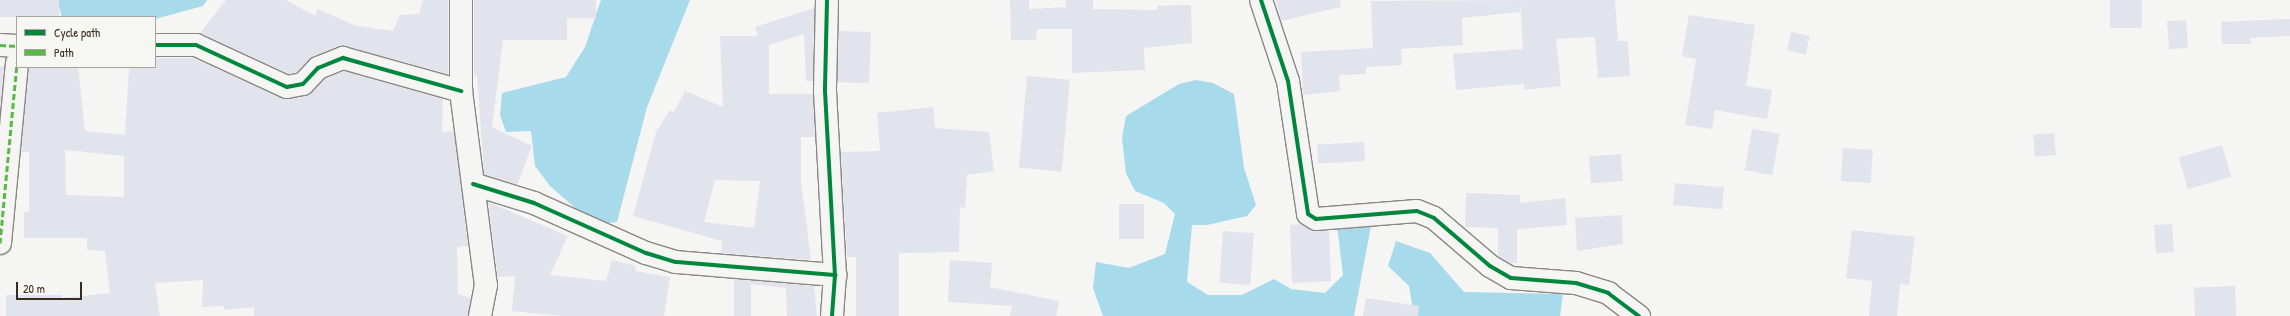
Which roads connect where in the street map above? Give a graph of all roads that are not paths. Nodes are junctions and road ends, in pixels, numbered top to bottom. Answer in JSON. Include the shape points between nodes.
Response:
{"nodes":[{"id":1,"x":461,"y":0,"type":"edge"},
{"id":2,"x":827,"y":0,"type":"edge"},
{"id":3,"x":1261,"y":0,"type":"edge"},
{"id":4,"x":0,"y":45,"type":"edge"},
{"id":5,"x":156,"y":45,"type":"edge"},
{"id":6,"x":16,"y":46,"type":"edge"},
{"id":7,"x":17,"y":68,"type":"edge"},
{"id":8,"x":461,"y":91,"type":"junction"},
{"id":9,"x":473,"y":184,"type":"junction"},
{"id":10,"x":0,"y":243,"type":"edge"},
{"id":11,"x":835,"y":275,"type":"junction"},
{"id":12,"x":480,"y":316,"type":"edge"},
{"id":13,"x":832,"y":316,"type":"edge"},
{"id":14,"x":1639,"y":316,"type":"edge"}],
"edges":[{"from":1,"to":8,"type":"street"},
{"from":2,"to":11,"type":"street","via":[[825,92]]},
{"from":3,"to":14,"type":"street","via":[[1288,81],[1308,214],[1316,219],[1417,211],[1434,218],[1490,266],[1512,278],[1576,283],[1608,294]]},
{"from":4,"to":6,"type":"street"},
{"from":5,"to":8,"type":"street","via":[[196,45],[287,87],[303,84],[318,68],[342,58]]},
{"from":7,"to":10,"type":"street"},
{"from":8,"to":9,"type":"street"},
{"from":9,"to":11,"type":"street","via":[[534,203],[646,253],[676,262]]},
{"from":9,"to":12,"type":"street","via":[[486,285]]},
{"from":11,"to":13,"type":"street"}]}
